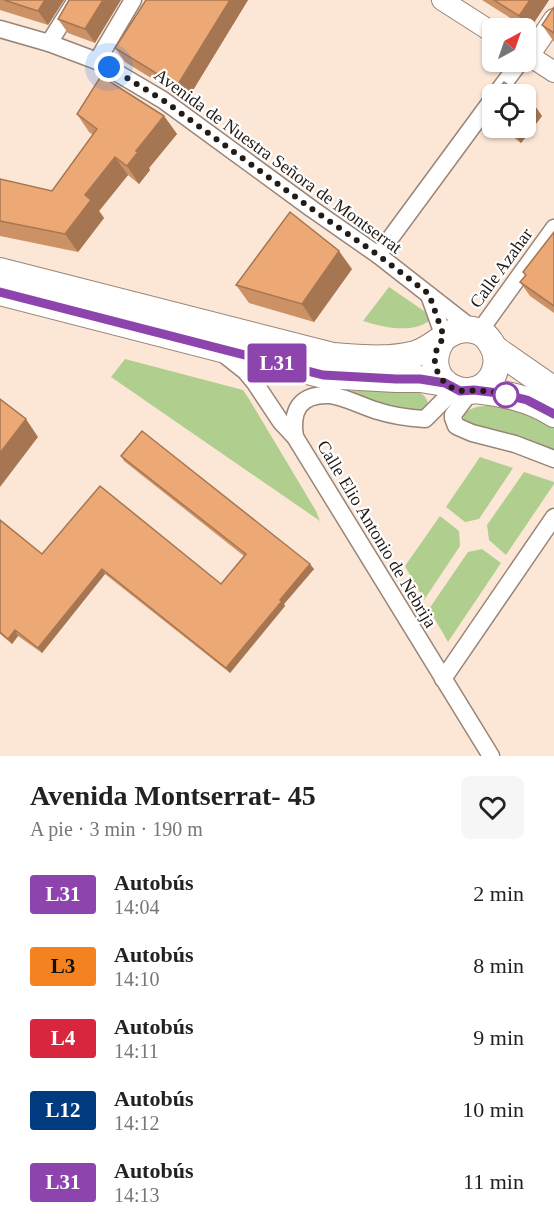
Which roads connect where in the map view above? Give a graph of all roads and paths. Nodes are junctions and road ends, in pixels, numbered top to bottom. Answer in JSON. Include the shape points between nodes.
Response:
{"nodes":[{"id":1,"x":76,"y":0,"type":"edge"},
{"id":2,"x":133,"y":0,"type":"edge"},
{"id":3,"x":442,"y":0,"type":"edge"},
{"id":4,"x":554,"y":19,"type":"edge"},
{"id":5,"x":482,"y":26,"type":"edge"},
{"id":6,"x":0,"y":28,"type":"edge"},
{"id":7,"x":536,"y":42,"type":"edge"},
{"id":8,"x":49,"y":43,"type":"junction"},
{"id":9,"x":97,"y":61,"type":"junction"},
{"id":10,"x":536,"y":62,"type":"edge"},
{"id":11,"x":513,"y":72,"type":"edge"},
{"id":12,"x":554,"y":72,"type":"edge"},
{"id":13,"x":504,"y":84,"type":"edge"},
{"id":14,"x":482,"y":114,"type":"edge"},
{"id":15,"x":554,"y":228,"type":"edge"},
{"id":16,"x":378,"y":255,"type":"junction"},
{"id":17,"x":0,"y":271,"type":"edge"},
{"id":18,"x":0,"y":292,"type":"edge"},
{"id":19,"x":429,"y":294,"type":"junction"},
{"id":20,"x":483,"y":337,"type":"junction"},
{"id":21,"x":443,"y":339,"type":"junction"},
{"id":22,"x":213,"y":347,"type":"junction"},
{"id":23,"x":328,"y":385,"type":"junction"},
{"id":24,"x":461,"y":388,"type":"junction"},
{"id":25,"x":554,"y":390,"type":"edge"},
{"id":26,"x":554,"y":414,"type":"edge"},
{"id":27,"x":295,"y":437,"type":"junction"},
{"id":28,"x":554,"y":459,"type":"edge"},
{"id":29,"x":554,"y":517,"type":"edge"},
{"id":30,"x":442,"y":679,"type":"junction"},
{"id":31,"x":491,"y":756,"type":"edge"}],
"edges":[{"from":1,"to":8,"type":"street"},
{"from":2,"to":9,"type":"street"},
{"from":3,"to":5,"type":"street"},
{"from":4,"to":7,"type":"street"},
{"from":6,"to":8,"type":"street","name":"Avenida de Nuestra Señora de Montserrat"},
{"from":8,"to":9,"type":"street","name":"Avenida de Nuestra Señora de Montserrat"},
{"from":9,"to":16,"type":"street","name":"Avenida de Nuestra Señora de Montserrat","via":[[163,100]]},
{"from":10,"to":12,"type":"street"},
{"from":11,"to":13,"type":"street"},
{"from":14,"to":16,"type":"street"},
{"from":15,"to":20,"type":"street","name":"Calle Azahar"},
{"from":16,"to":19,"type":"street","name":"Avenida de Nuestra Señora de Montserrat"},
{"from":17,"to":21,"type":"main road","via":[[333,356],[384,359],[418,353]]},
{"from":18,"to":22,"type":"main road"},
{"from":19,"to":20,"type":"street","name":"Avenida de Nuestra Señora de Montserrat"},
{"from":19,"to":21,"type":"street"},
{"from":20,"to":21,"type":"main road","via":[[461,329]]},
{"from":20,"to":24,"type":"main road","via":[[497,362],[494,374],[485,384]]},
{"from":20,"to":25,"type":"main road"},
{"from":21,"to":24,"type":"main road","via":[[437,348],[435,367],[439,376]]},
{"from":22,"to":23,"type":"main road"},
{"from":22,"to":27,"type":"street","name":"Calle Elio Antonio de Nebrija","via":[[245,371]]},
{"from":23,"to":24,"type":"main road","via":[[420,379]]},
{"from":23,"to":24,"type":"street","via":[[379,411],[425,419]]},
{"from":23,"to":27,"type":"street","via":[[329,395],[310,398],[296,412]]},
{"from":24,"to":26,"type":"main road","via":[[527,400]]},
{"from":24,"to":28,"type":"street","via":[[453,415],[456,426]]},
{"from":27,"to":30,"type":"street","name":"Calle Elio Antonio de Nebrija"},
{"from":29,"to":30,"type":"street"},
{"from":30,"to":31,"type":"street","name":"Calle Elio Antonio de Nebrija"}]}
